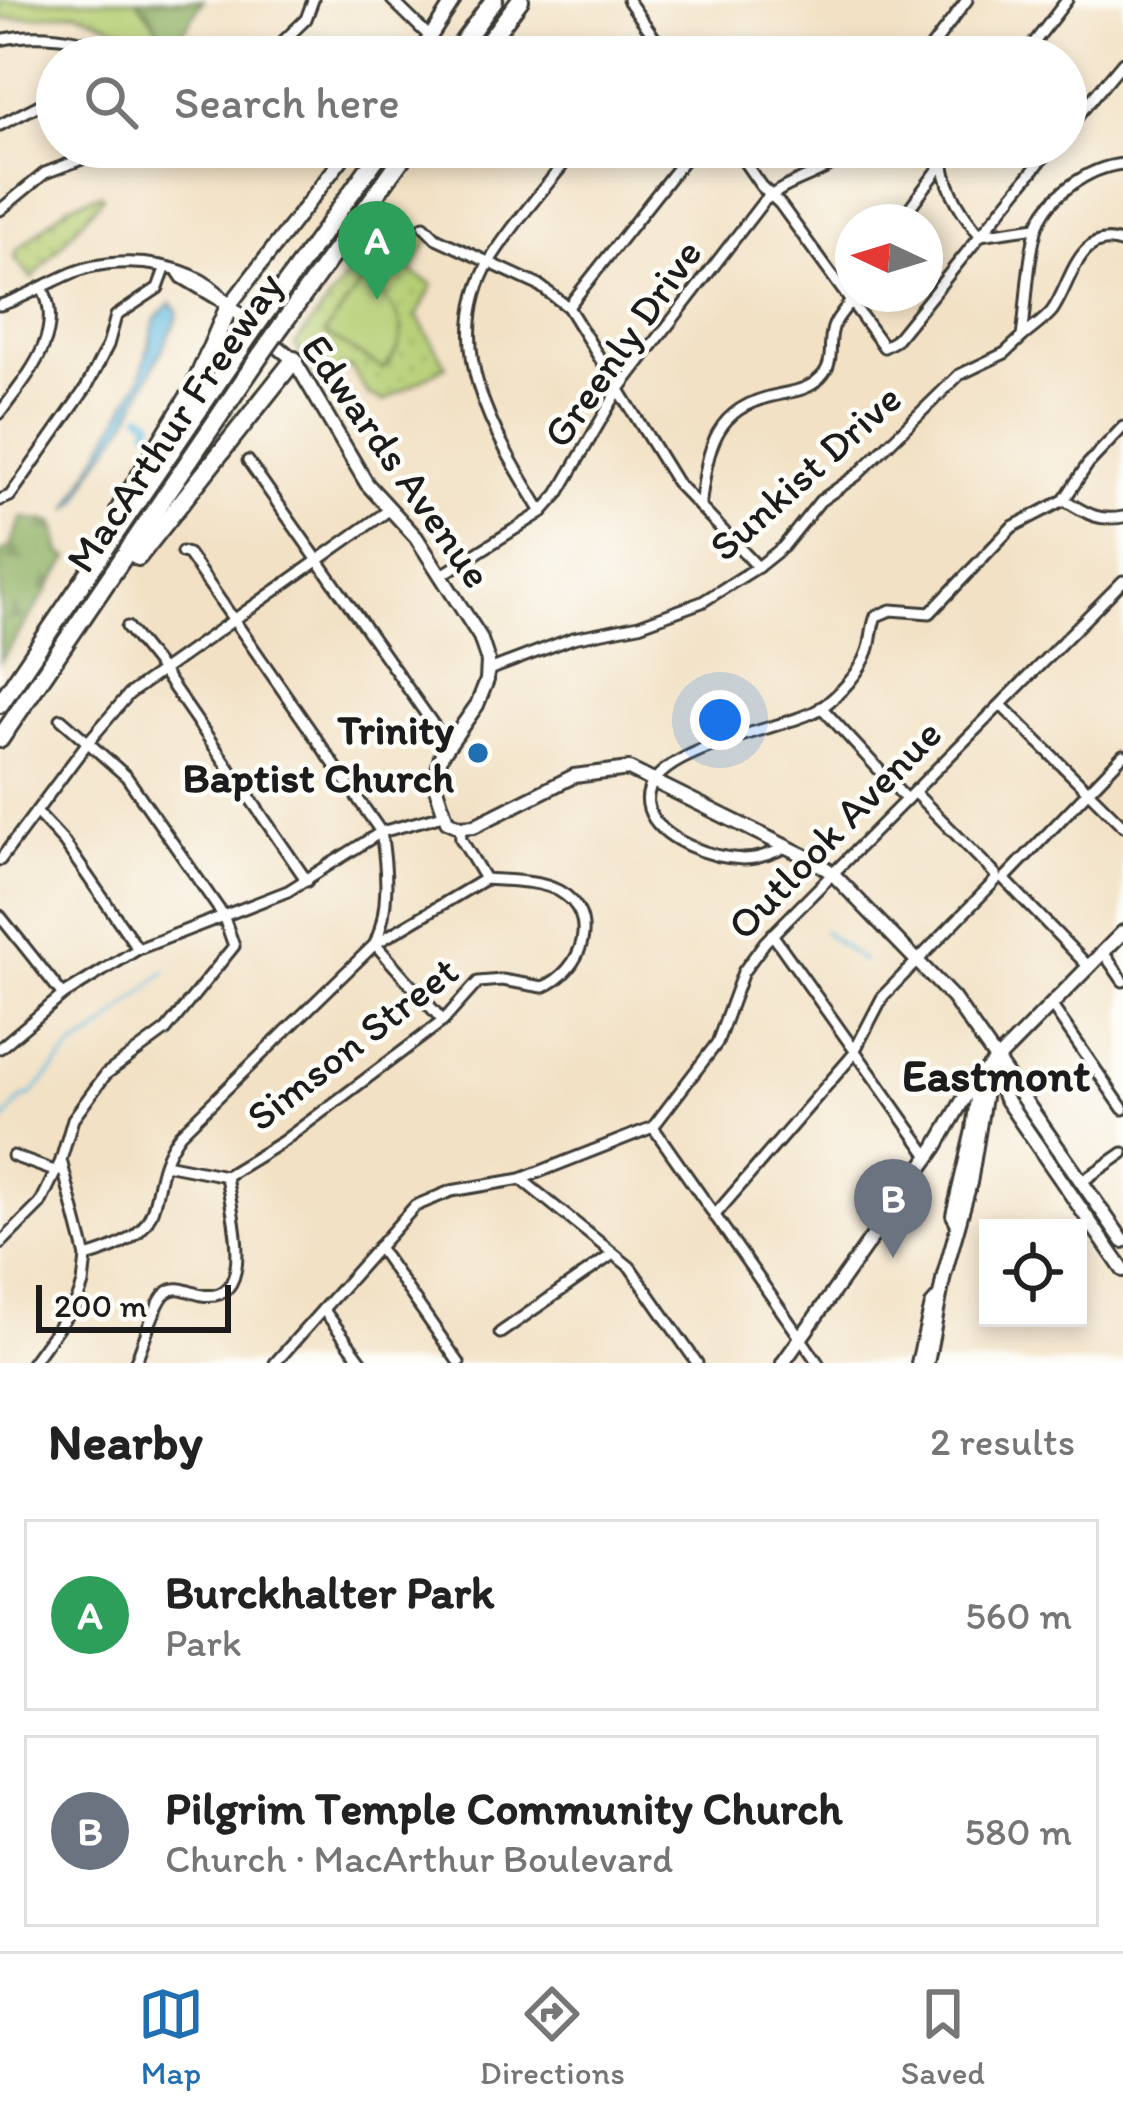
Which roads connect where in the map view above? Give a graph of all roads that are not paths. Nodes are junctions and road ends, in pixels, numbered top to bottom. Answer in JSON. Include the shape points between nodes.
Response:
{"nodes":[{"id":1,"x":313,"y":0,"type":"edge"},
{"id":2,"x":392,"y":0,"type":"edge"},
{"id":3,"x":454,"y":0,"type":"edge"},
{"id":4,"x":494,"y":0,"type":"edge"},
{"id":5,"x":520,"y":0,"type":"edge"},
{"id":6,"x":628,"y":0,"type":"edge"},
{"id":7,"x":967,"y":0,"type":"edge"},
{"id":8,"x":1067,"y":0,"type":"edge"},
{"id":9,"x":288,"y":36,"type":"edge"},
{"id":10,"x":429,"y":36,"type":"edge"},
{"id":11,"x":432,"y":36,"type":"edge"},
{"id":12,"x":467,"y":36,"type":"edge"},
{"id":13,"x":493,"y":36,"type":"edge"},
{"id":14,"x":653,"y":36,"type":"edge"},
{"id":15,"x":939,"y":36,"type":"edge"},
{"id":16,"x":1040,"y":36,"type":"edge"},
{"id":17,"x":36,"y":37,"type":"edge"},
{"id":18,"x":0,"y":40,"type":"edge"},
{"id":19,"x":1123,"y":62,"type":"edge"},
{"id":20,"x":1087,"y":105,"type":"edge"},
{"id":21,"x":36,"y":107,"type":"edge"},
{"id":22,"x":0,"y":125,"type":"edge"},
{"id":23,"x":1123,"y":164,"type":"edge"},
{"id":24,"x":58,"y":168,"type":"edge"},
{"id":25,"x":335,"y":168,"type":"edge"},
{"id":26,"x":369,"y":168,"type":"edge"},
{"id":27,"x":395,"y":168,"type":"edge"},
{"id":28,"x":561,"y":168,"type":"edge"},
{"id":29,"x":677,"y":168,"type":"edge"},
{"id":30,"x":750,"y":168,"type":"edge"},
{"id":31,"x":832,"y":168,"type":"edge"},
{"id":32,"x":939,"y":168,"type":"edge"},
{"id":33,"x":942,"y":168,"type":"edge"},
{"id":34,"x":1035,"y":168,"type":"edge"},
{"id":35,"x":770,"y":195,"type":"junction"},
{"id":36,"x":912,"y":204,"type":"edge"},
{"id":37,"x":0,"y":210,"type":"edge"},
{"id":38,"x":424,"y":226,"type":"dead end"},
{"id":39,"x":1036,"y":227,"type":"junction"},
{"id":40,"x":980,"y":235,"type":"junction"},
{"id":41,"x":1123,"y":244,"type":"edge"},
{"id":42,"x":490,"y":261,"type":"junction"},
{"id":43,"x":166,"y":269,"type":"junction"},
{"id":44,"x":835,"y":276,"type":"edge"},
{"id":45,"x":943,"y":282,"type":"edge"},
{"id":46,"x":42,"y":286,"type":"junction"},
{"id":47,"x":0,"y":305,"type":"edge"},
{"id":48,"x":230,"y":306,"type":"junction"},
{"id":49,"x":568,"y":307,"type":"junction"},
{"id":50,"x":844,"y":312,"type":"edge"},
{"id":51,"x":861,"y":312,"type":"edge"},
{"id":52,"x":919,"y":312,"type":"edge"},
{"id":53,"x":1022,"y":337,"type":"junction"},
{"id":54,"x":294,"y":360,"type":"junction"},
{"id":55,"x":619,"y":389,"type":"junction"},
{"id":56,"x":0,"y":412,"type":"edge"},
{"id":57,"x":1123,"y":427,"type":"edge"},
{"id":58,"x":248,"y":461,"type":"dead end"},
{"id":59,"x":0,"y":500,"type":"edge"},
{"id":60,"x":1064,"y":500,"type":"junction"},
{"id":61,"x":700,"y":507,"type":"junction"},
{"id":62,"x":389,"y":510,"type":"junction"},
{"id":63,"x":542,"y":512,"type":"junction"},
{"id":64,"x":1121,"y":513,"type":"edge"},
{"id":65,"x":182,"y":552,"type":"dead end"},
{"id":66,"x":319,"y":559,"type":"junction"},
{"id":67,"x":758,"y":568,"type":"junction"},
{"id":68,"x":442,"y":575,"type":"junction"},
{"id":69,"x":1123,"y":581,"type":"edge"},
{"id":70,"x":106,"y":586,"type":"junction"},
{"id":71,"x":233,"y":619,"type":"junction"},
{"id":72,"x":127,"y":627,"type":"dead end"},
{"id":73,"x":41,"y":646,"type":"junction"},
{"id":74,"x":160,"y":669,"type":"junction"},
{"id":75,"x":488,"y":670,"type":"junction"},
{"id":76,"x":32,"y":697,"type":"junction"},
{"id":77,"x":0,"y":704,"type":"edge"},
{"id":78,"x":1000,"y":705,"type":"junction"},
{"id":79,"x":821,"y":707,"type":"junction"},
{"id":80,"x":61,"y":719,"type":"dead end"},
{"id":81,"x":0,"y":739,"type":"edge"},
{"id":82,"x":88,"y":742,"type":"junction"},
{"id":83,"x":447,"y":744,"type":"junction"},
{"id":84,"x":0,"y":749,"type":"edge"},
{"id":85,"x":1123,"y":755,"type":"edge"},
{"id":86,"x":655,"y":778,"type":"junction"},
{"id":87,"x":1087,"y":791,"type":"junction"},
{"id":88,"x":910,"y":796,"type":"junction"},
{"id":89,"x":37,"y":813,"type":"junction"},
{"id":90,"x":443,"y":815,"type":"junction"},
{"id":91,"x":1123,"y":826,"type":"edge"},
{"id":92,"x":460,"y":827,"type":"junction"},
{"id":93,"x":381,"y":832,"type":"junction"},
{"id":94,"x":788,"y":846,"type":"junction"},
{"id":95,"x":0,"y":860,"type":"edge"},
{"id":96,"x":832,"y":873,"type":"junction"},
{"id":97,"x":485,"y":878,"type":"junction"},
{"id":98,"x":1000,"y":879,"type":"junction"},
{"id":99,"x":307,"y":880,"type":"junction"},
{"id":100,"x":224,"y":915,"type":"junction"},
{"id":101,"x":0,"y":916,"type":"edge"},
{"id":102,"x":1123,"y":932,"type":"edge"},
{"id":103,"x":772,"y":934,"type":"junction"},
{"id":104,"x":375,"y":944,"type":"junction"},
{"id":105,"x":138,"y":949,"type":"junction"},
{"id":106,"x":1103,"y":952,"type":"junction"},
{"id":107,"x":919,"y":960,"type":"junction"},
{"id":108,"x":1089,"y":967,"type":"junction"},
{"id":109,"x":1123,"y":980,"type":"edge"},
{"id":110,"x":63,"y":995,"type":"junction"},
{"id":111,"x":1052,"y":1006,"type":"junction"},
{"id":112,"x":443,"y":1021,"type":"junction"},
{"id":113,"x":0,"y":1048,"type":"edge"},
{"id":114,"x":855,"y":1051,"type":"junction"},
{"id":115,"x":994,"y":1062,"type":"junction"},
{"id":116,"x":980,"y":1075,"type":"junction"},
{"id":117,"x":1123,"y":1109,"type":"edge"},
{"id":118,"x":983,"y":1116,"type":"junction"},
{"id":119,"x":1020,"y":1121,"type":"junction"},
{"id":120,"x":653,"y":1126,"type":"junction"},
{"id":121,"x":948,"y":1129,"type":"junction"},
{"id":122,"x":973,"y":1130,"type":"junction"},
{"id":123,"x":1123,"y":1153,"type":"edge"},
{"id":124,"x":13,"y":1156,"type":"dead end"},
{"id":125,"x":929,"y":1156,"type":"junction"},
{"id":126,"x":61,"y":1160,"type":"junction"},
{"id":127,"x":165,"y":1164,"type":"junction"},
{"id":128,"x":56,"y":1172,"type":"junction"},
{"id":129,"x":226,"y":1176,"type":"junction"},
{"id":130,"x":521,"y":1179,"type":"junction"},
{"id":131,"x":1081,"y":1182,"type":"junction"},
{"id":132,"x":1067,"y":1190,"type":"junction"},
{"id":133,"x":1102,"y":1211,"type":"junction"},
{"id":134,"x":713,"y":1216,"type":"junction"},
{"id":135,"x":957,"y":1222,"type":"junction"},
{"id":136,"x":1123,"y":1241,"type":"edge"},
{"id":137,"x":0,"y":1244,"type":"edge"},
{"id":138,"x":378,"y":1246,"type":"junction"},
{"id":139,"x":613,"y":1254,"type":"junction"},
{"id":140,"x":86,"y":1257,"type":"junction"},
{"id":141,"x":1123,"y":1270,"type":"edge"},
{"id":142,"x":323,"y":1309,"type":"junction"},
{"id":143,"x":500,"y":1333,"type":"dead end"},
{"id":144,"x":800,"y":1339,"type":"junction"},
{"id":145,"x":32,"y":1363,"type":"edge"},
{"id":146,"x":135,"y":1363,"type":"edge"},
{"id":147,"x":275,"y":1363,"type":"edge"},
{"id":148,"x":363,"y":1363,"type":"edge"},
{"id":149,"x":459,"y":1363,"type":"edge"},
{"id":150,"x":697,"y":1363,"type":"edge"},
{"id":151,"x":782,"y":1363,"type":"edge"},
{"id":152,"x":818,"y":1363,"type":"edge"},
{"id":153,"x":922,"y":1363,"type":"edge"}],
"edges":[{"from":1,"to":9,"type":"street"},
{"from":2,"to":10,"type":"street"},
{"from":3,"to":11,"type":"main road"},
{"from":4,"to":12,"type":"highway"},
{"from":5,"to":13,"type":"highway"},
{"from":6,"to":14,"type":"street"},
{"from":7,"to":15,"type":"street"},
{"from":8,"to":16,"type":"street"},
{"from":17,"to":18,"type":"street"},
{"from":19,"to":20,"type":"street"},
{"from":21,"to":22,"type":"street"},
{"from":23,"to":39,"type":"street","via":[[1068,186]]},
{"from":24,"to":37,"type":"street"},
{"from":25,"to":48,"type":"main road"},
{"from":26,"to":73,"type":"highway","name":"MacArthur Freeway","bridge":true},
{"from":27,"to":70,"type":"highway","name":"MacArthur Freeway","bridge":true},
{"from":28,"to":42,"type":"street"},
{"from":29,"to":49,"type":"street"},
{"from":30,"to":35,"type":"street"},
{"from":31,"to":35,"type":"street","name":"Greenly Drive"},
{"from":32,"to":36,"type":"street"},
{"from":33,"to":40,"type":"street"},
{"from":34,"to":40,"type":"street"},
{"from":35,"to":44,"type":"street"},
{"from":35,"to":55,"type":"street","name":"Greenly Drive"},
{"from":38,"to":42,"type":"street"},
{"from":39,"to":40,"type":"street"},
{"from":39,"to":53,"type":"street"},
{"from":40,"to":45,"type":"street"},
{"from":41,"to":53,"type":"street","name":"Sunkist Drive","via":[[1094,243],[1052,310]]},
{"from":42,"to":49,"type":"street"},
{"from":42,"to":63,"type":"street","via":[[473,321],[476,381],[492,428]]},
{"from":43,"to":46,"type":"street","via":[[97,266]]},
{"from":43,"to":48,"type":"street"},
{"from":43,"to":59,"type":"street","via":[[158,288],[116,316],[86,388]]},
{"from":46,"to":47,"type":"street"},
{"from":46,"to":56,"type":"street","via":[[50,330]]},
{"from":48,"to":54,"type":"main road","name":"Edwards Avenue"},
{"from":48,"to":73,"type":"highway","via":[[193,390]]},
{"from":49,"to":55,"type":"street"},
{"from":50,"to":61,"type":"street","via":[[818,380],[749,402],[721,425]]},
{"from":51,"to":52,"type":"street","via":[[884,347]]},
{"from":53,"to":67,"type":"street","name":"Sunkist Drive","via":[[959,375]]},
{"from":54,"to":62,"type":"main road","name":"Edwards Avenue"},
{"from":54,"to":70,"type":"highway"},
{"from":55,"to":61,"type":"street"},
{"from":55,"to":63,"type":"street","name":"Greenly Drive"},
{"from":57,"to":60,"type":"street"},
{"from":58,"to":66,"type":"street"},
{"from":60,"to":64,"type":"street","via":[[1092,518]]},
{"from":60,"to":79,"type":"street","via":[[1012,527],[930,613],[876,616],[862,664]]},
{"from":61,"to":67,"type":"street"},
{"from":62,"to":66,"type":"street"},
{"from":62,"to":68,"type":"main road","name":"Edwards Avenue"},
{"from":63,"to":68,"type":"street","name":"Greenly Drive"},
{"from":65,"to":71,"type":"street"},
{"from":66,"to":71,"type":"street"},
{"from":66,"to":83,"type":"street"},
{"from":67,"to":75,"type":"street","name":"Sunkist Drive","via":[[689,607]]},
{"from":68,"to":75,"type":"main road","name":"Edwards Avenue","via":[[480,637]]},
{"from":69,"to":78,"type":"street","name":"Outlook Avenue"},
{"from":70,"to":76,"type":"highway","name":"MacArthur Freeway"},
{"from":71,"to":74,"type":"street"},
{"from":71,"to":93,"type":"street"},
{"from":72,"to":74,"type":"street"},
{"from":73,"to":77,"type":"highway","name":"MacArthur Freeway"},
{"from":74,"to":82,"type":"street"},
{"from":74,"to":99,"type":"street"},
{"from":75,"to":83,"type":"main road","via":[[477,705]]},
{"from":76,"to":81,"type":"highway","name":"MacArthur Freeway"},
{"from":76,"to":84,"type":"highway"},
{"from":78,"to":87,"type":"street"},
{"from":78,"to":88,"type":"street","name":"Outlook Avenue"},
{"from":79,"to":86,"type":"street","via":[[709,747]]},
{"from":79,"to":88,"type":"street"},
{"from":80,"to":82,"type":"street"},
{"from":82,"to":89,"type":"street"},
{"from":82,"to":100,"type":"street","via":[[126,776]]},
{"from":83,"to":90,"type":"main road","via":[[435,784]]},
{"from":85,"to":87,"type":"street"},
{"from":86,"to":92,"type":"main road","via":[[597,770]]},
{"from":86,"to":94,"type":"main road"},
{"from":86,"to":94,"type":"street","via":[[650,810],[676,838],[742,859]]},
{"from":87,"to":91,"type":"street"},
{"from":87,"to":98,"type":"street"},
{"from":88,"to":96,"type":"street","name":"Outlook Avenue"},
{"from":88,"to":98,"type":"street"},
{"from":89,"to":95,"type":"street"},
{"from":89,"to":105,"type":"street"},
{"from":90,"to":92,"type":"main road"},
{"from":90,"to":93,"type":"street"},
{"from":92,"to":97,"type":"street"},
{"from":93,"to":99,"type":"street"},
{"from":93,"to":104,"type":"street","via":[[387,882]]},
{"from":94,"to":96,"type":"main road"},
{"from":96,"to":103,"type":"street","name":"Outlook Avenue"},
{"from":96,"to":107,"type":"main road"},
{"from":97,"to":104,"type":"street"},
{"from":97,"to":112,"type":"street","name":"Simson Street","via":[[565,895],[585,936],[550,985],[478,982]]},
{"from":98,"to":107,"type":"street"},
{"from":98,"to":108,"type":"street"},
{"from":99,"to":100,"type":"street"},
{"from":100,"to":105,"type":"street"},
{"from":100,"to":126,"type":"street","via":[[231,953],[166,1030],[92,1089]]},
{"from":101,"to":110,"type":"street"},
{"from":102,"to":106,"type":"main road"},
{"from":103,"to":114,"type":"street"},
{"from":103,"to":120,"type":"street","name":"Outlook Avenue","via":[[743,972],[717,1043]]},
{"from":104,"to":112,"type":"street"},
{"from":104,"to":127,"type":"street","via":[[189,1124]]},
{"from":105,"to":110,"type":"street"},
{"from":106,"to":108,"type":"main road"},
{"from":106,"to":109,"type":"street"},
{"from":107,"to":114,"type":"street","via":[[883,996]]},
{"from":107,"to":115,"type":"main road"},
{"from":108,"to":111,"type":"main road"},
{"from":110,"to":113,"type":"street"},
{"from":111,"to":115,"type":"main road"},
{"from":111,"to":117,"type":"street"},
{"from":112,"to":129,"type":"street","name":"Simson Street"},
{"from":114,"to":125,"type":"street"},
{"from":114,"to":134,"type":"street"},
{"from":115,"to":116,"type":"main road"},
{"from":115,"to":118,"type":"main road"},
{"from":115,"to":119,"type":"main road"},
{"from":115,"to":131,"type":"main road"},
{"from":116,"to":121,"type":"main road"},
{"from":116,"to":122,"type":"main road"},
{"from":118,"to":119,"type":"main road","via":[[999,1108]]},
{"from":118,"to":135,"type":"main road"},
{"from":119,"to":132,"type":"main road"},
{"from":120,"to":130,"type":"street"},
{"from":120,"to":134,"type":"street"},
{"from":121,"to":122,"type":"main road"},
{"from":121,"to":125,"type":"main road"},
{"from":122,"to":135,"type":"main road"},
{"from":123,"to":131,"type":"street"},
{"from":124,"to":128,"type":"street"},
{"from":125,"to":144,"type":"main road"},
{"from":126,"to":128,"type":"street"},
{"from":126,"to":140,"type":"street"},
{"from":127,"to":129,"type":"street","name":"Simson Street"},
{"from":127,"to":140,"type":"street","via":[[154,1210],[136,1234]]},
{"from":128,"to":137,"type":"street","via":[[40,1204]]},
{"from":129,"to":146,"type":"street","via":[[236,1278],[215,1295],[175,1288],[163,1295]]},
{"from":130,"to":138,"type":"street","via":[[430,1197]]},
{"from":130,"to":139,"type":"street"},
{"from":131,"to":133,"type":"main road"},
{"from":132,"to":133,"type":"main road"},
{"from":132,"to":141,"type":"main road"},
{"from":133,"to":136,"type":"main road"},
{"from":134,"to":144,"type":"street"},
{"from":135,"to":153,"type":"main road"},
{"from":138,"to":142,"type":"street"},
{"from":138,"to":149,"type":"street"},
{"from":139,"to":143,"type":"street"},
{"from":139,"to":150,"type":"street"},
{"from":140,"to":145,"type":"street","via":[[81,1292]]},
{"from":142,"to":147,"type":"street"},
{"from":142,"to":148,"type":"street"},
{"from":144,"to":151,"type":"main road"},
{"from":144,"to":152,"type":"street"}]}
